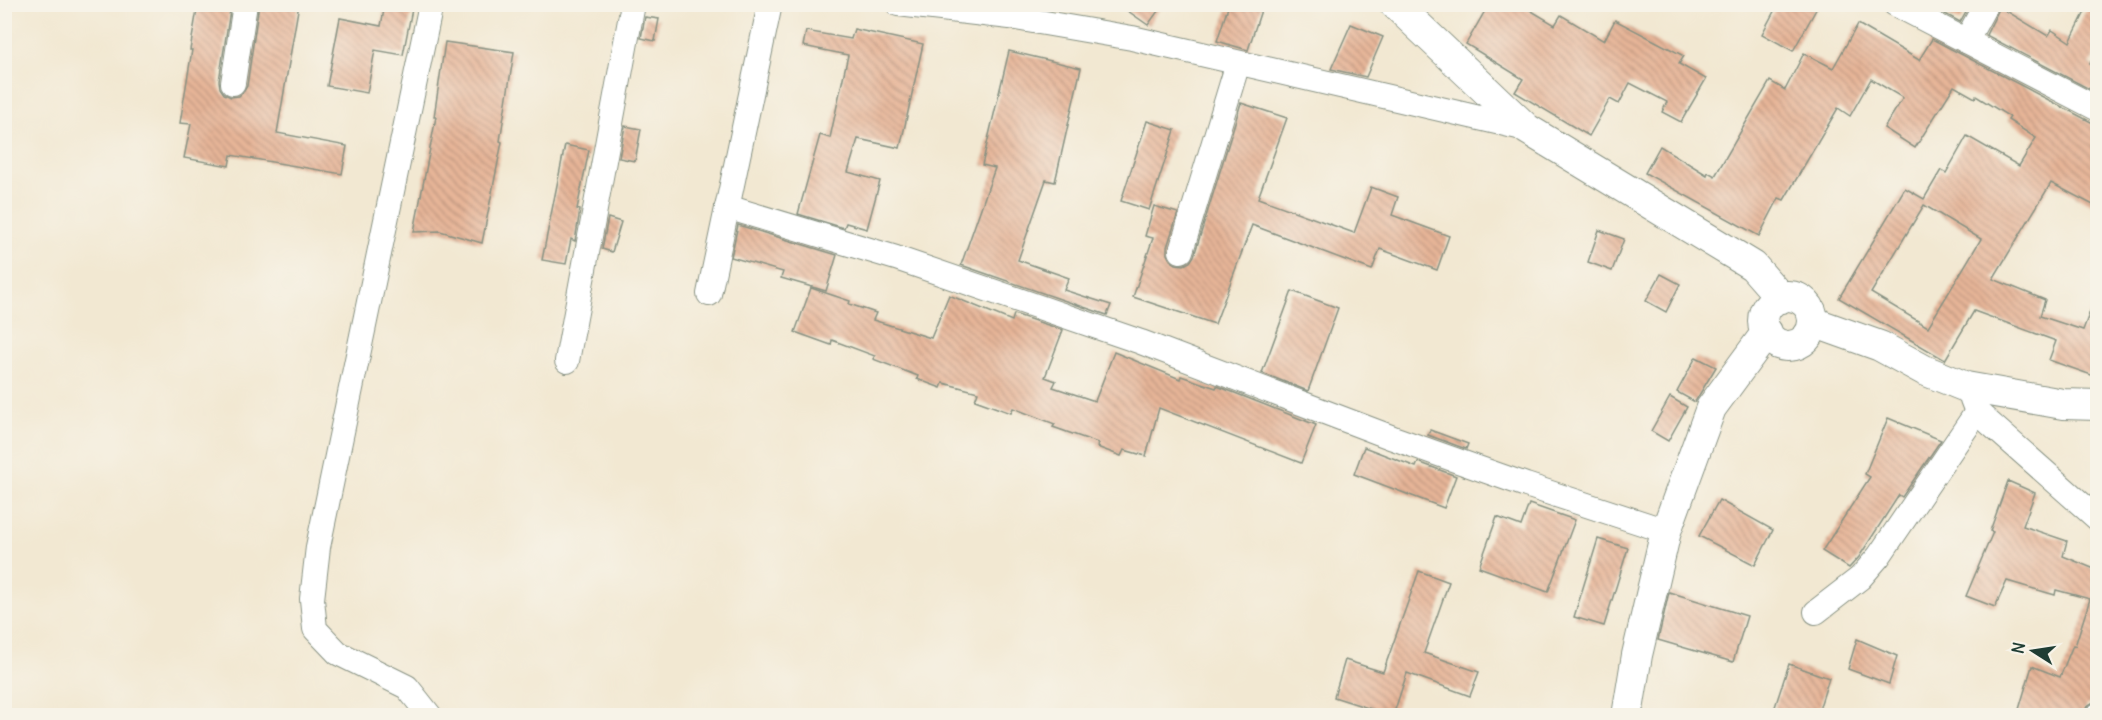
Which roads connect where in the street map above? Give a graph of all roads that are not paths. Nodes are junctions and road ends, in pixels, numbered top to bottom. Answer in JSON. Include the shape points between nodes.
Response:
{"nodes":[{"id":1,"x":245,"y":4,"type":"edge"},
{"id":2,"x":431,"y":4,"type":"edge"},
{"id":3,"x":633,"y":4,"type":"edge"},
{"id":4,"x":770,"y":4,"type":"edge"},
{"id":5,"x":898,"y":4,"type":"edge"},
{"id":6,"x":1395,"y":4,"type":"edge"},
{"id":7,"x":1895,"y":4,"type":"edge"},
{"id":8,"x":1986,"y":4,"type":"edge"},
{"id":9,"x":1966,"y":41,"type":"junction"},
{"id":10,"x":1238,"y":63,"type":"junction"},
{"id":11,"x":233,"y":83,"type":"dead end"},
{"id":12,"x":2097,"y":110,"type":"edge"},
{"id":13,"x":1527,"y":129,"type":"junction"},
{"id":14,"x":728,"y":207,"type":"junction"},
{"id":15,"x":1181,"y":251,"type":"dead end"},
{"id":16,"x":709,"y":294,"type":"dead end"},
{"id":17,"x":1781,"y":298,"type":"junction"},
{"id":18,"x":1813,"y":322,"type":"junction"},
{"id":19,"x":1767,"y":332,"type":"junction"},
{"id":20,"x":567,"y":361,"type":"dead end"},
{"id":21,"x":1972,"y":400,"type":"junction"},
{"id":22,"x":2097,"y":405,"type":"edge"},
{"id":23,"x":2097,"y":519,"type":"edge"},
{"id":24,"x":1666,"y":531,"type":"junction"},
{"id":25,"x":1816,"y":612,"type":"dead end"},
{"id":26,"x":430,"y":716,"type":"edge"},
{"id":27,"x":1627,"y":716,"type":"edge"}],
"edges":[{"from":1,"to":11,"type":"street"},
{"from":2,"to":26,"type":"street","via":[[318,547],[312,599],[315,629],[338,653],[407,687]]},
{"from":3,"to":20,"type":"street"},
{"from":4,"to":14,"type":"street"},
{"from":5,"to":10,"type":"street","via":[[1010,17],[1132,38]]},
{"from":6,"to":13,"type":"main road"},
{"from":7,"to":9,"type":"street"},
{"from":8,"to":9,"type":"street"},
{"from":9,"to":12,"type":"street"},
{"from":10,"to":13,"type":"street"},
{"from":10,"to":15,"type":"street"},
{"from":13,"to":17,"type":"main road","via":[[1753,266]]},
{"from":14,"to":16,"type":"street"},
{"from":14,"to":24,"type":"street","via":[[896,258],[1142,342],[1393,438]]},
{"from":17,"to":18,"type":"main road","via":[[1796,297],[1803,301]]},
{"from":17,"to":19,"type":"main road","via":[[1765,314]]},
{"from":18,"to":19,"type":"main road","via":[[1807,338],[1792,345],[1776,342]]},
{"from":18,"to":21,"type":"main road","via":[[1880,346]]},
{"from":19,"to":24,"type":"main road","via":[[1711,408]]},
{"from":21,"to":22,"type":"main road"},
{"from":21,"to":23,"type":"street"},
{"from":21,"to":25,"type":"street","via":[[1879,555],[1860,578]]},
{"from":24,"to":27,"type":"main road"}]}
